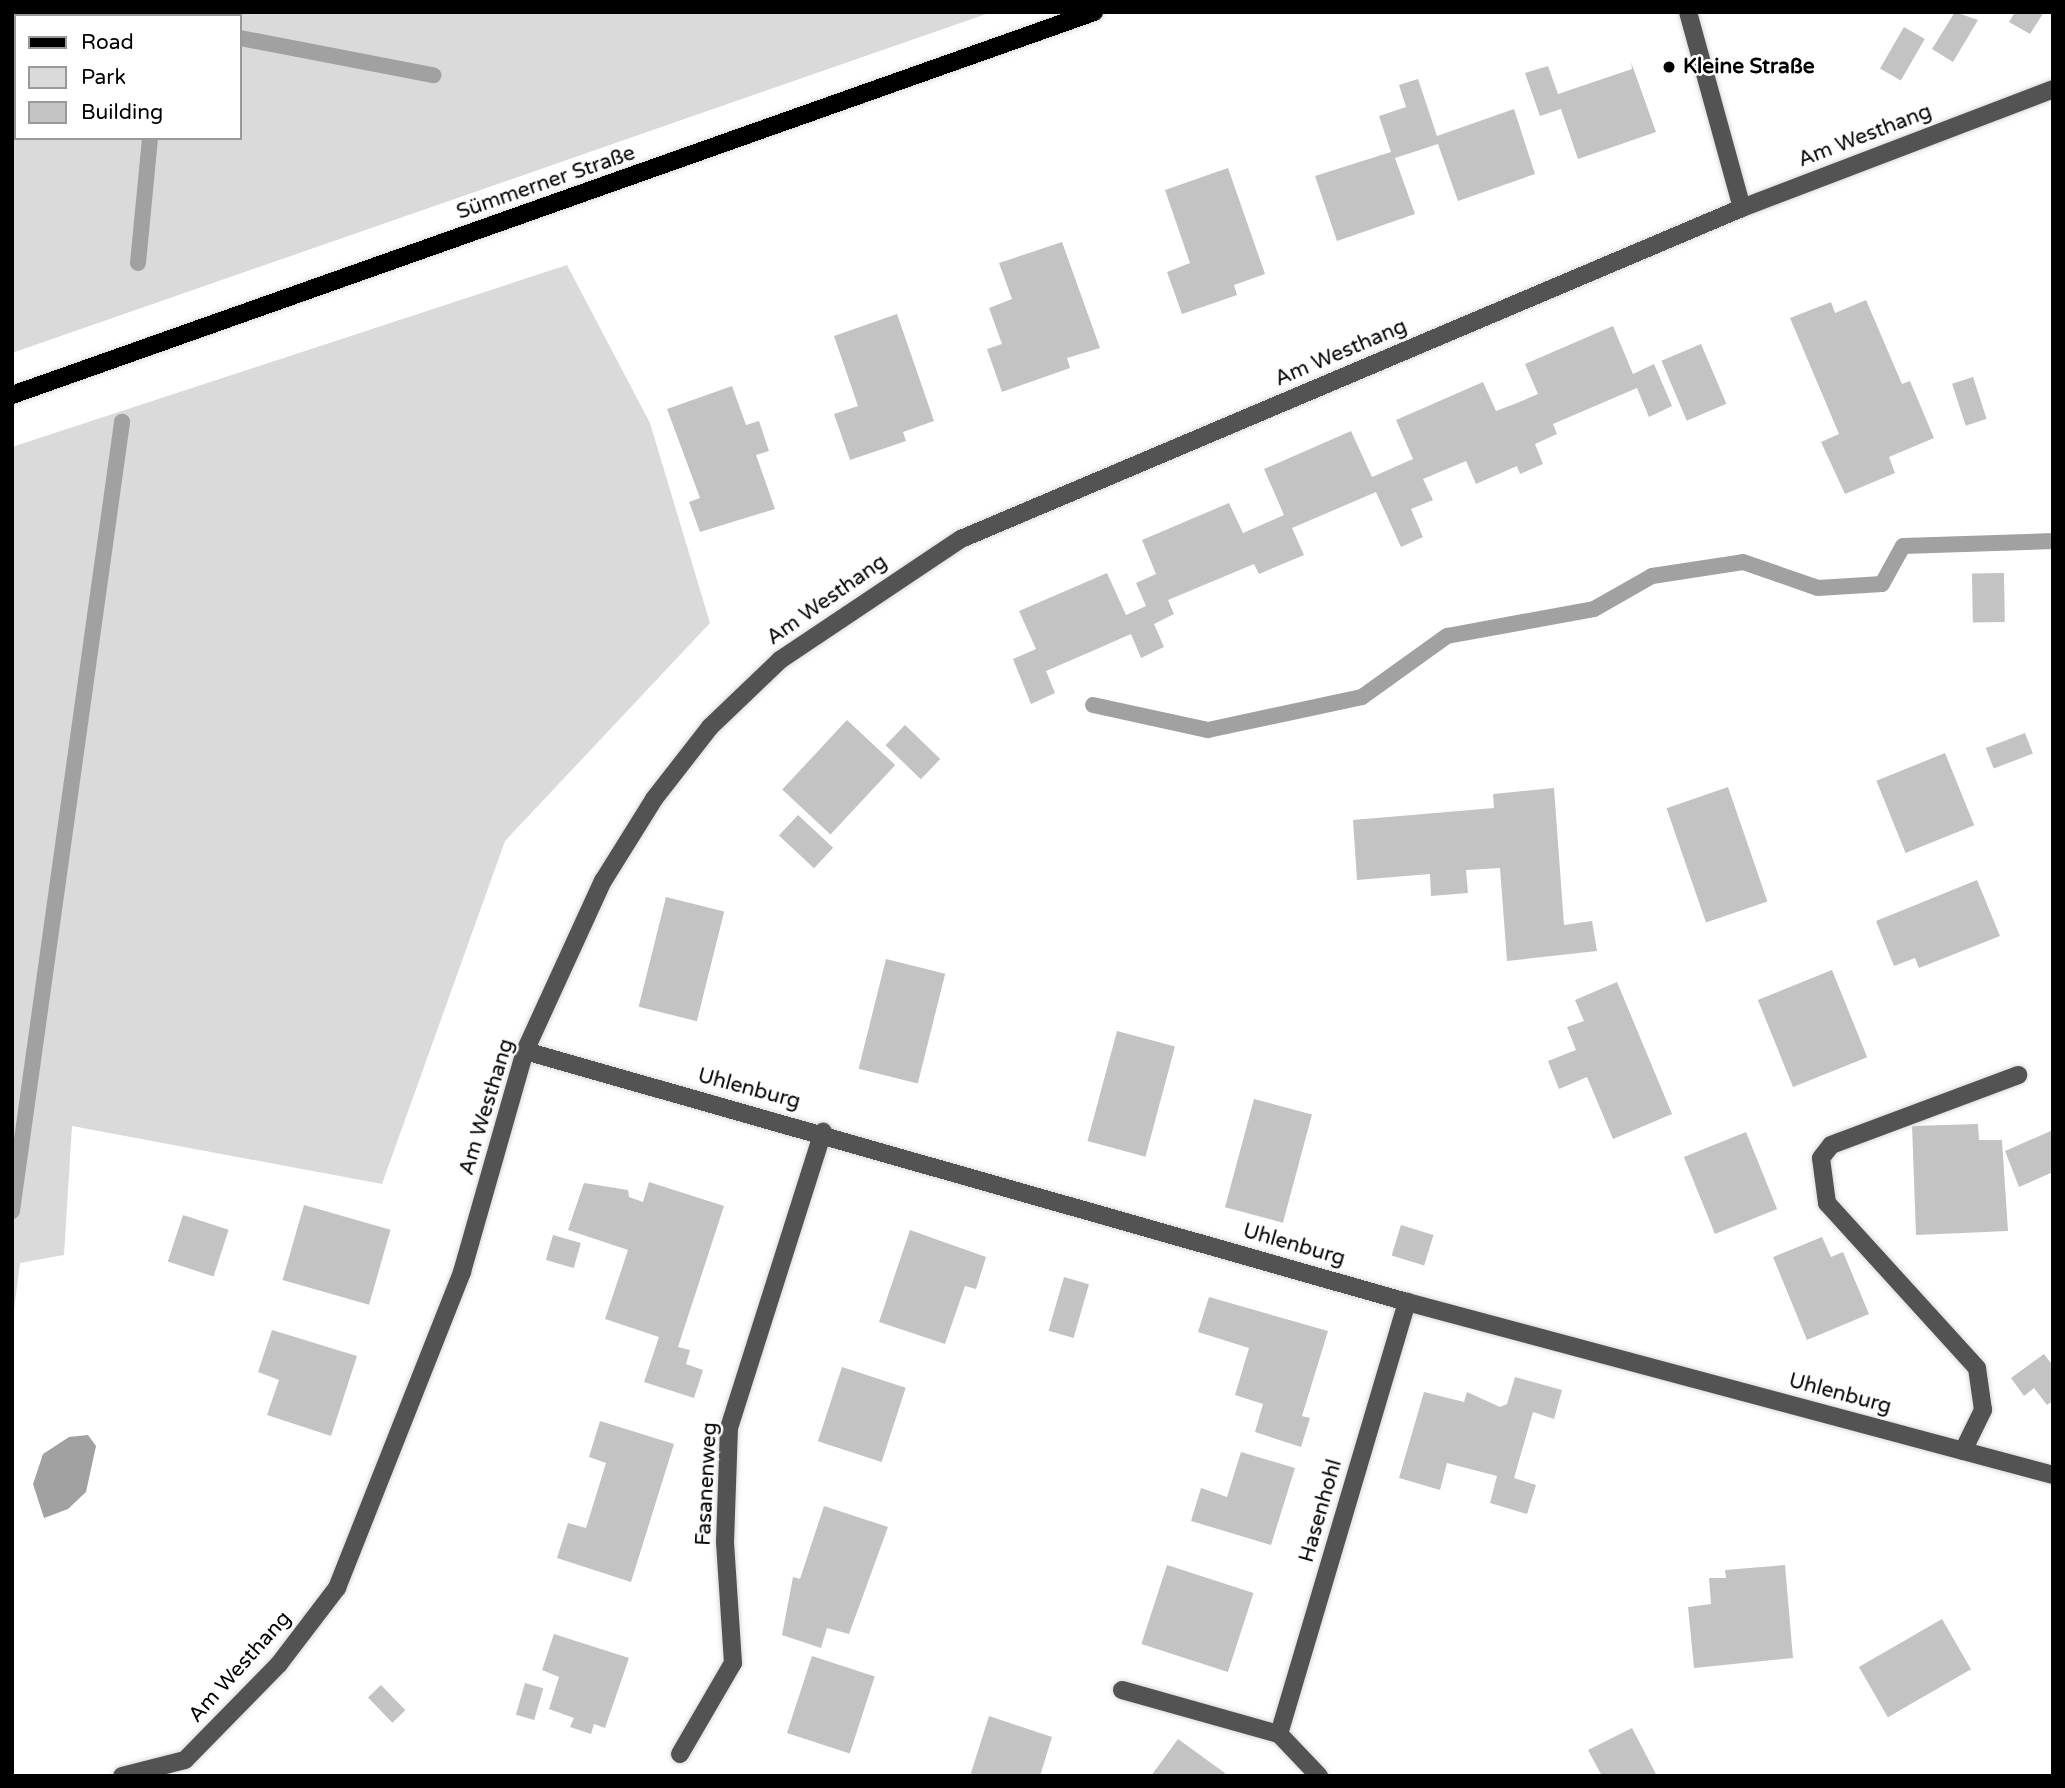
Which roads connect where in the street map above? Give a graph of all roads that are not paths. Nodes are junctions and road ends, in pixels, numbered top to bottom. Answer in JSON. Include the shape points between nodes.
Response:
{"nodes":[{"id":1,"x":1094,"y":12,"type":"edge"},
{"id":2,"x":1688,"y":12,"type":"edge"},
{"id":3,"x":2053,"y":89,"type":"edge"},
{"id":4,"x":1742,"y":208,"type":"junction"},
{"id":5,"x":12,"y":395,"type":"edge"},
{"id":6,"x":524,"y":1051,"type":"junction"},
{"id":7,"x":2018,"y":1075,"type":"dead end"},
{"id":8,"x":823,"y":1132,"type":"junction"},
{"id":9,"x":1407,"y":1302,"type":"junction"},
{"id":10,"x":1963,"y":1451,"type":"junction"},
{"id":11,"x":2053,"y":1475,"type":"edge"},
{"id":12,"x":1122,"y":1690,"type":"dead end"},
{"id":13,"x":1279,"y":1734,"type":"junction"},
{"id":14,"x":680,"y":1754,"type":"dead end"},
{"id":15,"x":122,"y":1776,"type":"edge"},
{"id":16,"x":1319,"y":1776,"type":"edge"}],
"edges":[{"from":1,"to":5,"type":"main road","name":"Sümmerner Straße"},
{"from":2,"to":4,"type":"street"},
{"from":3,"to":4,"type":"street","name":"Am Westhang"},
{"from":4,"to":6,"type":"street","name":"Am Westhang","via":[[961,539],[827,623],[710,727],[654,799],[603,881]]},
{"from":6,"to":8,"type":"street","name":"Uhlenburg"},
{"from":6,"to":15,"type":"street","name":"Am Westhang","via":[[463,1272],[337,1588],[279,1664],[184,1760]]},
{"from":7,"to":10,"type":"street","via":[[1831,1145],[1821,1158],[1826,1203],[1977,1368],[1985,1389],[1983,1410]]},
{"from":8,"to":9,"type":"street","name":"Uhlenburg"},
{"from":8,"to":14,"type":"street","name":"Fasanenweg","via":[[729,1428],[725,1542],[733,1664]]},
{"from":9,"to":10,"type":"street","name":"Uhlenburg"},
{"from":9,"to":13,"type":"street","name":"Hasenhohl"},
{"from":10,"to":11,"type":"street","name":"Uhlenburg"},
{"from":12,"to":13,"type":"street"},
{"from":13,"to":16,"type":"street"}]}
